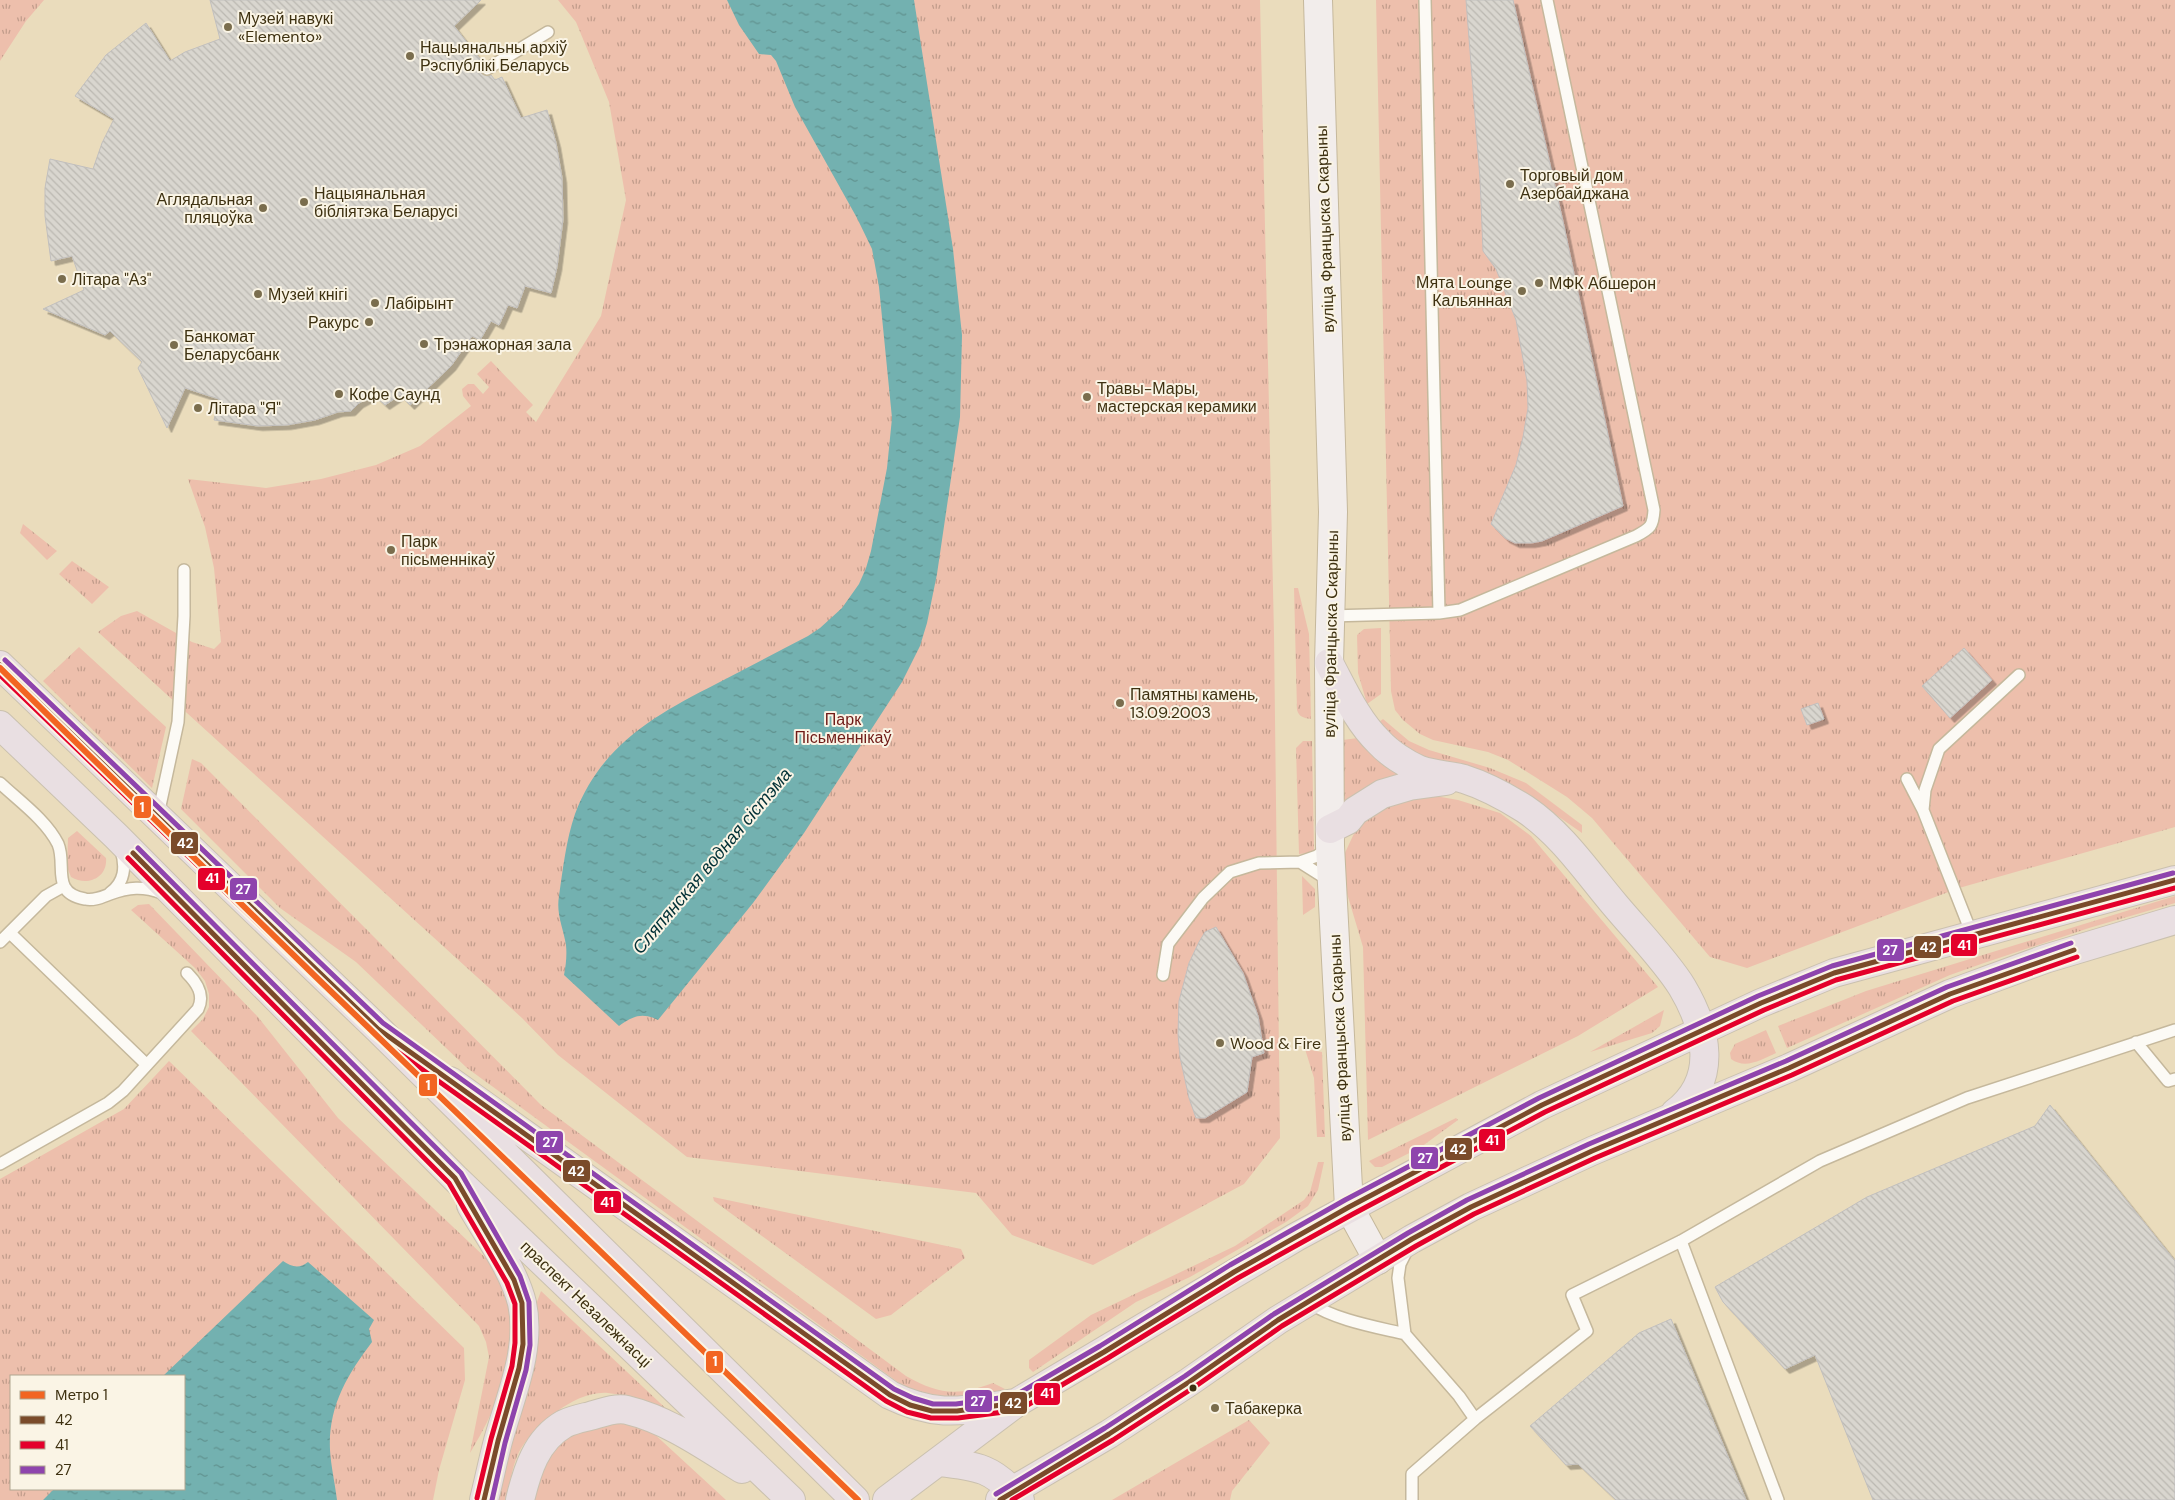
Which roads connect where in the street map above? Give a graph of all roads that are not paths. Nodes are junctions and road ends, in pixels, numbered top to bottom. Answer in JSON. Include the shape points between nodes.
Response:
{"nodes":[{"id":1,"x":1318,"y":0,"type":"edge"},
{"id":2,"x":1425,"y":0,"type":"edge"},
{"id":3,"x":1547,"y":0,"type":"edge"},
{"id":4,"x":548,"y":32,"type":"dead end"},
{"id":5,"x":487,"y":69,"type":"dead end"},
{"id":6,"x":184,"y":570,"type":"dead end"},
{"id":7,"x":1440,"y":613,"type":"junction"},
{"id":8,"x":1330,"y":616,"type":"junction"},
{"id":9,"x":1329,"y":663,"type":"junction"},
{"id":10,"x":0,"y":665,"type":"edge"},
{"id":11,"x":2019,"y":675,"type":"dead end"},
{"id":12,"x":0,"y":724,"type":"edge"},
{"id":13,"x":1463,"y":779,"type":"junction"},
{"id":14,"x":1907,"y":779,"type":"dead end"},
{"id":15,"x":0,"y":783,"type":"edge"},
{"id":16,"x":1923,"y":810,"type":"junction"},
{"id":17,"x":158,"y":817,"type":"junction"},
{"id":18,"x":116,"y":836,"type":"junction"},
{"id":19,"x":1330,"y":837,"type":"junction"},
{"id":20,"x":1300,"y":862,"type":"junction"},
{"id":21,"x":2175,"y":880,"type":"edge"},
{"id":22,"x":1333,"y":884,"type":"junction"},
{"id":23,"x":64,"y":886,"type":"junction"},
{"id":24,"x":97,"y":899,"type":"junction"},
{"id":25,"x":189,"y":909,"type":"junction"},
{"id":26,"x":2175,"y":920,"type":"edge"},
{"id":27,"x":10,"y":932,"type":"junction"},
{"id":28,"x":1973,"y":937,"type":"junction"},
{"id":29,"x":0,"y":942,"type":"edge"},
{"id":30,"x":187,"y":973,"type":"dead end"},
{"id":31,"x":1164,"y":975,"type":"dead end"},
{"id":32,"x":378,"y":1029,"type":"junction"},
{"id":33,"x":1701,"y":1030,"type":"junction"},
{"id":34,"x":2175,"y":1030,"type":"edge"},
{"id":35,"x":2136,"y":1042,"type":"junction"},
{"id":36,"x":147,"y":1065,"type":"junction"},
{"id":37,"x":2175,"y":1079,"type":"edge"},
{"id":38,"x":1668,"y":1118,"type":"junction"},
{"id":39,"x":0,"y":1164,"type":"edge"},
{"id":40,"x":455,"y":1178,"type":"junction"},
{"id":41,"x":1349,"y":1207,"type":"junction"},
{"id":42,"x":1412,"y":1239,"type":"junction"},
{"id":43,"x":1681,"y":1241,"type":"junction"},
{"id":44,"x":1378,"y":1260,"type":"junction"},
{"id":45,"x":1309,"y":1302,"type":"junction"},
{"id":46,"x":1405,"y":1334,"type":"junction"},
{"id":47,"x":1016,"y":1403,"type":"junction"},
{"id":48,"x":1475,"y":1419,"type":"junction"},
{"id":49,"x":939,"y":1462,"type":"junction"},
{"id":50,"x":852,"y":1496,"type":"edge"},
{"id":51,"x":1010,"y":1497,"type":"edge"},
{"id":52,"x":788,"y":1498,"type":"edge"},
{"id":53,"x":484,"y":1500,"type":"edge"},
{"id":54,"x":520,"y":1500,"type":"edge"},
{"id":55,"x":887,"y":1500,"type":"edge"},
{"id":56,"x":1412,"y":1500,"type":"edge"},
{"id":57,"x":1778,"y":1500,"type":"edge"}],
"edges":[{"from":1,"to":8,"type":"main road","name":"вуліца Францыска Скарыны","via":[[1333,512]]},
{"from":2,"to":7,"type":"lane"},
{"from":3,"to":7,"type":"lane","via":[[1654,510],[1653,523],[1636,536],[1530,581],[1460,610]]},
{"from":4,"to":5,"type":"lane"},
{"from":6,"to":17,"type":"lane","via":[[178,722]]},
{"from":7,"to":8,"type":"lane"},
{"from":8,"to":9,"type":"main road","name":"вуліца Францыска Скарыны"},
{"from":9,"to":13,"type":"main road","via":[[1362,720],[1379,742],[1420,770]]},
{"from":9,"to":19,"type":"main road","name":"вуліца Францыска Скарыны"},
{"from":10,"to":17,"type":"main road"},
{"from":11,"to":16,"type":"lane","via":[[1939,749],[1924,790]]},
{"from":12,"to":18,"type":"main road","name":"праспект Незалежнасці"},
{"from":13,"to":19,"type":"main road","via":[[1395,789],[1356,811]]},
{"from":13,"to":33,"type":"main road","via":[[1494,791],[1519,806],[1564,844],[1676,978]]},
{"from":14,"to":16,"type":"lane"},
{"from":15,"to":23,"type":"lane","via":[[52,835],[60,852],[60,875]]},
{"from":16,"to":28,"type":"lane"},
{"from":17,"to":32,"type":"main road"},
{"from":18,"to":24,"type":"lane","via":[[123,856],[124,873],[114,890]]},
{"from":18,"to":25,"type":"main road","name":"праспект Незалежнасці"},
{"from":19,"to":20,"type":"lane","via":[[1328,850]]},
{"from":19,"to":22,"type":"main road","name":"вуліца Францыска Скарыны"},
{"from":20,"to":22,"type":"lane"},
{"from":20,"to":31,"type":"lane","via":[[1250,864],[1230,872],[1203,898],[1168,944]]},
{"from":21,"to":28,"type":"main road"},
{"from":22,"to":41,"type":"main road","name":"вуліца Францыска Скарыны"},
{"from":23,"to":24,"type":"lane","via":[[76,897]]},
{"from":23,"to":27,"type":"lane","via":[[46,896]]},
{"from":24,"to":25,"type":"lane","via":[[124,889],[144,887],[172,897]]},
{"from":25,"to":40,"type":"main road","name":"праспект Незалежнасці"},
{"from":26,"to":38,"type":"main road","via":[[2045,959],[1958,991],[1789,1068]]},
{"from":27,"to":29,"type":"lane"},
{"from":27,"to":36,"type":"lane"},
{"from":28,"to":33,"type":"main road","via":[[1834,974]]},
{"from":30,"to":36,"type":"lane","via":[[199,988],[200,1006]]},
{"from":32,"to":47,"type":"main road","via":[[890,1395],[932,1411],[957,1412]]},
{"from":32,"to":50,"type":"main road"},
{"from":33,"to":38,"type":"main road","via":[[1705,1067],[1700,1081],[1692,1097]]},
{"from":33,"to":41,"type":"main road","via":[[1542,1105]]},
{"from":34,"to":35,"type":"lane"},
{"from":35,"to":37,"type":"lane","via":[[2168,1081]]},
{"from":35,"to":43,"type":"lane","via":[[1967,1098],[1820,1161]]},
{"from":36,"to":39,"type":"lane","via":[[108,1103]]},
{"from":38,"to":42,"type":"main road","via":[[1471,1207]]},
{"from":40,"to":52,"type":"main road","name":"праспект Незалежнасці"},
{"from":40,"to":53,"type":"main road","via":[[514,1280],[522,1303],[524,1324],[519,1368]]},
{"from":41,"to":44,"type":"main road","name":"вуліца Францыска Скарыны"},
{"from":41,"to":47,"type":"main road"},
{"from":42,"to":44,"type":"main road"},
{"from":42,"to":46,"type":"lane","via":[[1400,1264],[1398,1278]]},
{"from":43,"to":48,"type":"lane","via":[[1572,1296],[1587,1331]]},
{"from":43,"to":57,"type":"lane"},
{"from":44,"to":45,"type":"main road"},
{"from":45,"to":46,"type":"lane","via":[[1318,1309]]},
{"from":45,"to":51,"type":"main road"},
{"from":46,"to":48,"type":"lane"},
{"from":47,"to":49,"type":"main road"},
{"from":48,"to":56,"type":"lane","via":[[1412,1474]]},
{"from":49,"to":51,"type":"main road","via":[[983,1469],[997,1477]]},
{"from":49,"to":55,"type":"main road"},
{"from":52,"to":54,"type":"main road","via":[[666,1424],[626,1410],[606,1411],[565,1423],[548,1437],[536,1451]]}]}
